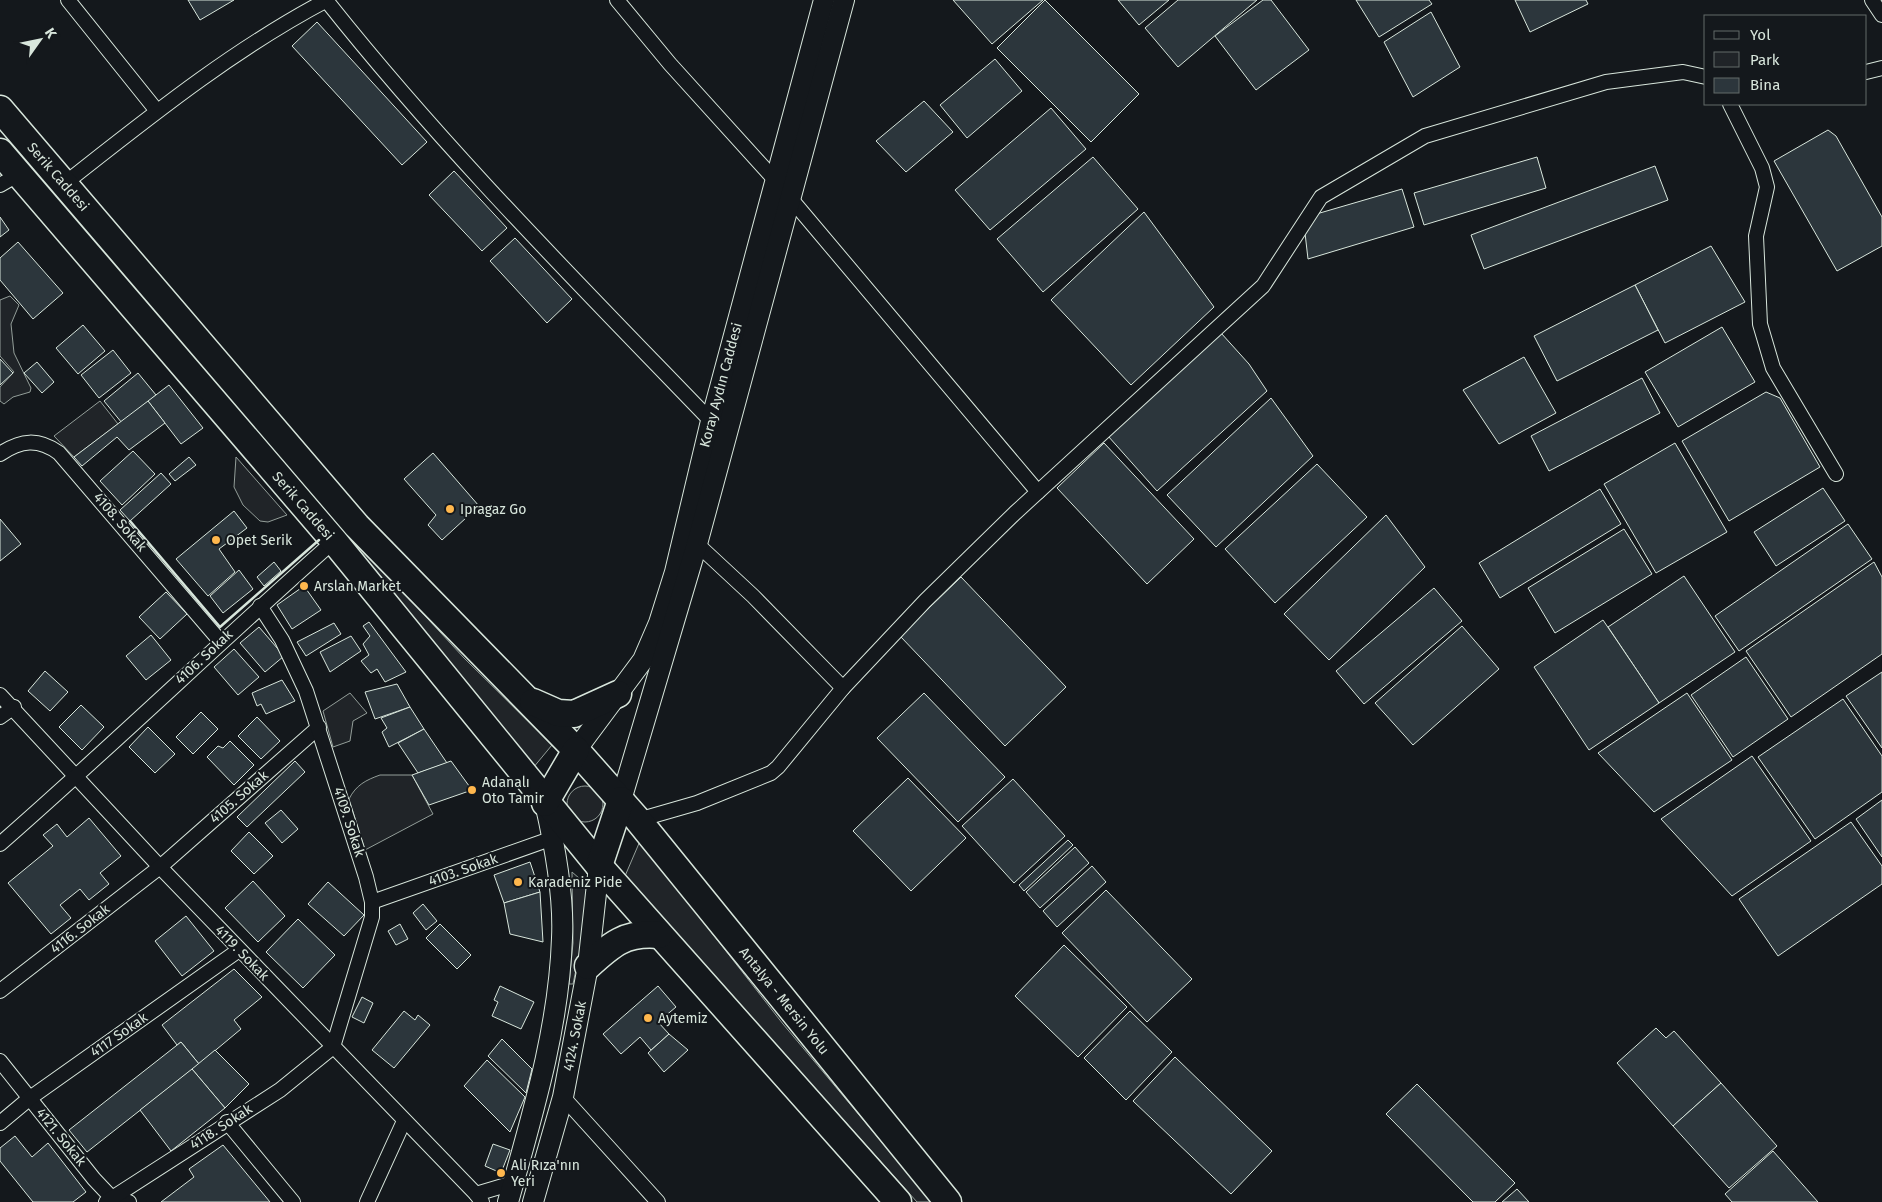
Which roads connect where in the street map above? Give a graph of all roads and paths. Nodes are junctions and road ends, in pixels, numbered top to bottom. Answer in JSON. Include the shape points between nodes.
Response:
{"nodes":[{"id":1,"x":68,"y":0,"type":"edge"},
{"id":2,"x":326,"y":0,"type":"edge"},
{"id":3,"x":616,"y":0,"type":"edge"},
{"id":4,"x":824,"y":0,"type":"edge"},
{"id":5,"x":844,"y":0,"type":"edge"},
{"id":6,"x":1872,"y":0,"type":"edge"},
{"id":7,"x":1882,"y":15,"type":"edge"},
{"id":8,"x":1882,"y":68,"type":"edge"},
{"id":9,"x":1867,"y":72,"type":"edge"},
{"id":10,"x":1704,"y":77,"type":"edge"},
{"id":11,"x":1730,"y":105,"type":"edge"},
{"id":12,"x":0,"y":109,"type":"edge"},
{"id":13,"x":158,"y":111,"type":"junction"},
{"id":14,"x":0,"y":152,"type":"edge"},
{"id":15,"x":10,"y":180,"type":"edge"},
{"id":16,"x":775,"y":180,"type":"junction"},
{"id":17,"x":64,"y":184,"type":"junction"},
{"id":18,"x":791,"y":199,"type":"junction"},
{"id":19,"x":711,"y":421,"type":"junction"},
{"id":20,"x":0,"y":454,"type":"edge"},
{"id":21,"x":1836,"y":474,"type":"dead end"},
{"id":22,"x":1038,"y":492,"type":"junction"},
{"id":23,"x":334,"y":541,"type":"junction"},
{"id":24,"x":697,"y":544,"type":"junction"},
{"id":25,"x":260,"y":606,"type":"junction"},
{"id":26,"x":221,"y":642,"type":"junction"},
{"id":27,"x":842,"y":688,"type":"junction"},
{"id":28,"x":618,"y":694,"type":"junction"},
{"id":29,"x":0,"y":695,"type":"edge"},
{"id":30,"x":525,"y":698,"type":"junction"},
{"id":31,"x":14,"y":707,"type":"junction"},
{"id":32,"x":0,"y":716,"type":"edge"},
{"id":33,"x":319,"y":727,"type":"junction"},
{"id":34,"x":576,"y":750,"type":"junction"},
{"id":35,"x":78,"y":777,"type":"junction"},
{"id":36,"x":621,"y":800,"type":"junction"},
{"id":37,"x":546,"y":803,"type":"junction"},
{"id":38,"x":638,"y":820,"type":"junction"},
{"id":39,"x":553,"y":838,"type":"junction"},
{"id":40,"x":0,"y":844,"type":"edge"},
{"id":41,"x":599,"y":866,"type":"junction"},
{"id":42,"x":160,"y":867,"type":"junction"},
{"id":43,"x":372,"y":902,"type":"junction"},
{"id":44,"x":659,"y":935,"type":"junction"},
{"id":45,"x":240,"y":950,"type":"junction"},
{"id":46,"x":588,"y":966,"type":"junction"},
{"id":47,"x":0,"y":990,"type":"edge"},
{"id":48,"x":333,"y":1047,"type":"junction"},
{"id":49,"x":0,"y":1061,"type":"edge"},
{"id":50,"x":563,"y":1097,"type":"junction"},
{"id":51,"x":30,"y":1098,"type":"junction"},
{"id":52,"x":404,"y":1121,"type":"junction"},
{"id":53,"x":227,"y":1122,"type":"junction"},
{"id":54,"x":0,"y":1123,"type":"edge"},
{"id":55,"x":513,"y":1183,"type":"junction"},
{"id":56,"x":479,"y":1198,"type":"edge"},
{"id":57,"x":109,"y":1200,"type":"edge"},
{"id":58,"x":892,"y":1200,"type":"edge"},
{"id":59,"x":129,"y":1202,"type":"edge"},
{"id":60,"x":293,"y":1202,"type":"edge"},
{"id":61,"x":367,"y":1202,"type":"edge"},
{"id":62,"x":508,"y":1202,"type":"edge"},
{"id":63,"x":533,"y":1202,"type":"edge"},
{"id":64,"x":658,"y":1202,"type":"edge"},
{"id":65,"x":948,"y":1202,"type":"edge"}],
"edges":[{"from":1,"to":13,"type":"street"},
{"from":2,"to":13,"type":"street","via":[[277,27]]},
{"from":2,"to":19,"type":"street","via":[[385,75],[550,254]]},
{"from":3,"to":16,"type":"street"},
{"from":4,"to":16,"type":"main road","name":"Koray Aydın Caddesi"},
{"from":5,"to":18,"type":"main road"},
{"from":6,"to":7,"type":"street"},
{"from":8,"to":9,"type":"street"},
{"from":10,"to":22,"type":"street","via":[[1683,72],[1606,82],[1425,136],[1321,197],[1262,286]]},
{"from":11,"to":21,"type":"street","via":[[1762,168],[1767,187],[1756,236],[1760,324],[1773,368]]},
{"from":12,"to":17,"type":"highway","name":"Serik Caddesi"},
{"from":13,"to":17,"type":"street"},
{"from":14,"to":15,"type":"highway","name":"Serik Caddesi"},
{"from":15,"to":23,"type":"highway","name":"Serik Caddesi"},
{"from":16,"to":18,"type":"street"},
{"from":16,"to":19,"type":"main road","name":"Koray Aydın Caddesi"},
{"from":17,"to":30,"type":"highway","name":"Serik Caddesi","via":[[357,526]]},
{"from":18,"to":22,"type":"street"},
{"from":18,"to":24,"type":"main road"},
{"from":19,"to":28,"type":"main road","name":"Koray Aydın Caddesi","via":[[675,572],[659,623],[643,660]]},
{"from":20,"to":26,"type":"street","name":"4108. Sokak","via":[[29,441],[49,446],[59,453]]},
{"from":22,"to":27,"type":"street","via":[[925,601]]},
{"from":23,"to":25,"type":"street","name":"4106. Sokak"},
{"from":23,"to":37,"type":"highway","name":"Serik Caddesi"},
{"from":24,"to":27,"type":"street"},
{"from":24,"to":36,"type":"main road"},
{"from":25,"to":26,"type":"street","name":"4106. Sokak"},
{"from":25,"to":33,"type":"street","name":"4109. Sokak","via":[[297,668]]},
{"from":26,"to":35,"type":"street","name":"4106. Sokak"},
{"from":27,"to":38,"type":"street","via":[[786,760],[770,773],[697,803]]},
{"from":28,"to":30,"type":"highway","via":[[574,714],[558,713]]},
{"from":28,"to":34,"type":"main road","name":"Koray Aydın Caddesi"},
{"from":29,"to":31,"type":"street","name":"4119. Sokak"},
{"from":30,"to":34,"type":"highway","name":"Serik Caddesi"},
{"from":31,"to":32,"type":"street"},
{"from":31,"to":35,"type":"street","name":"4119. Sokak"},
{"from":33,"to":42,"type":"street","name":"4105. Sokak"},
{"from":33,"to":43,"type":"street","name":"4109. Sokak"},
{"from":34,"to":36,"type":"highway","name":"Serik Caddesi"},
{"from":34,"to":37,"type":"highway"},
{"from":35,"to":40,"type":"street","name":"4106. Sokak"},
{"from":35,"to":42,"type":"street","name":"4119. Sokak"},
{"from":36,"to":38,"type":"highway","name":"Antalya - Mersin Yolu"},
{"from":36,"to":41,"type":"highway"},
{"from":37,"to":39,"type":"main road"},
{"from":37,"to":41,"type":"highway","name":"Serik Caddesi"},
{"from":38,"to":65,"type":"highway","name":"Antalya - Mersin Yolu"},
{"from":39,"to":43,"type":"street","name":"4103. Sokak"},
{"from":39,"to":55,"type":"main road","via":[[562,938],[555,1005],[540,1089]]},
{"from":41,"to":44,"type":"highway"},
{"from":41,"to":46,"type":"main road","name":"4124. Sokak"},
{"from":42,"to":45,"type":"street","name":"4119. Sokak"},
{"from":42,"to":47,"type":"street","name":"4116. Sokak"},
{"from":43,"to":48,"type":"street","name":"4109. Sokak","via":[[368,934]]},
{"from":44,"to":46,"type":"highway","via":[[636,934],[625,938]]},
{"from":44,"to":58,"type":"highway"},
{"from":45,"to":48,"type":"street","name":"4119. Sokak"},
{"from":45,"to":51,"type":"street","name":"4117 Sokak"},
{"from":46,"to":50,"type":"main road","name":"4124. Sokak"},
{"from":48,"to":52,"type":"street","name":"4119. Sokak"},
{"from":48,"to":53,"type":"street","name":"4118. Sokak","via":[[280,1090]]},
{"from":49,"to":51,"type":"street","name":"4121. Sokak"},
{"from":50,"to":63,"type":"main road","name":"4124. Sokak"},
{"from":50,"to":64,"type":"street"},
{"from":51,"to":54,"type":"street","name":"4117 Sokak"},
{"from":51,"to":57,"type":"street","name":"4121. Sokak"},
{"from":52,"to":56,"type":"street","name":"4119. Sokak"},
{"from":52,"to":61,"type":"street"},
{"from":53,"to":57,"type":"street","name":"4118. Sokak"},
{"from":53,"to":60,"type":"street"},
{"from":55,"to":56,"type":"street"},
{"from":55,"to":62,"type":"main road"},
{"from":57,"to":59,"type":"street"}]}
